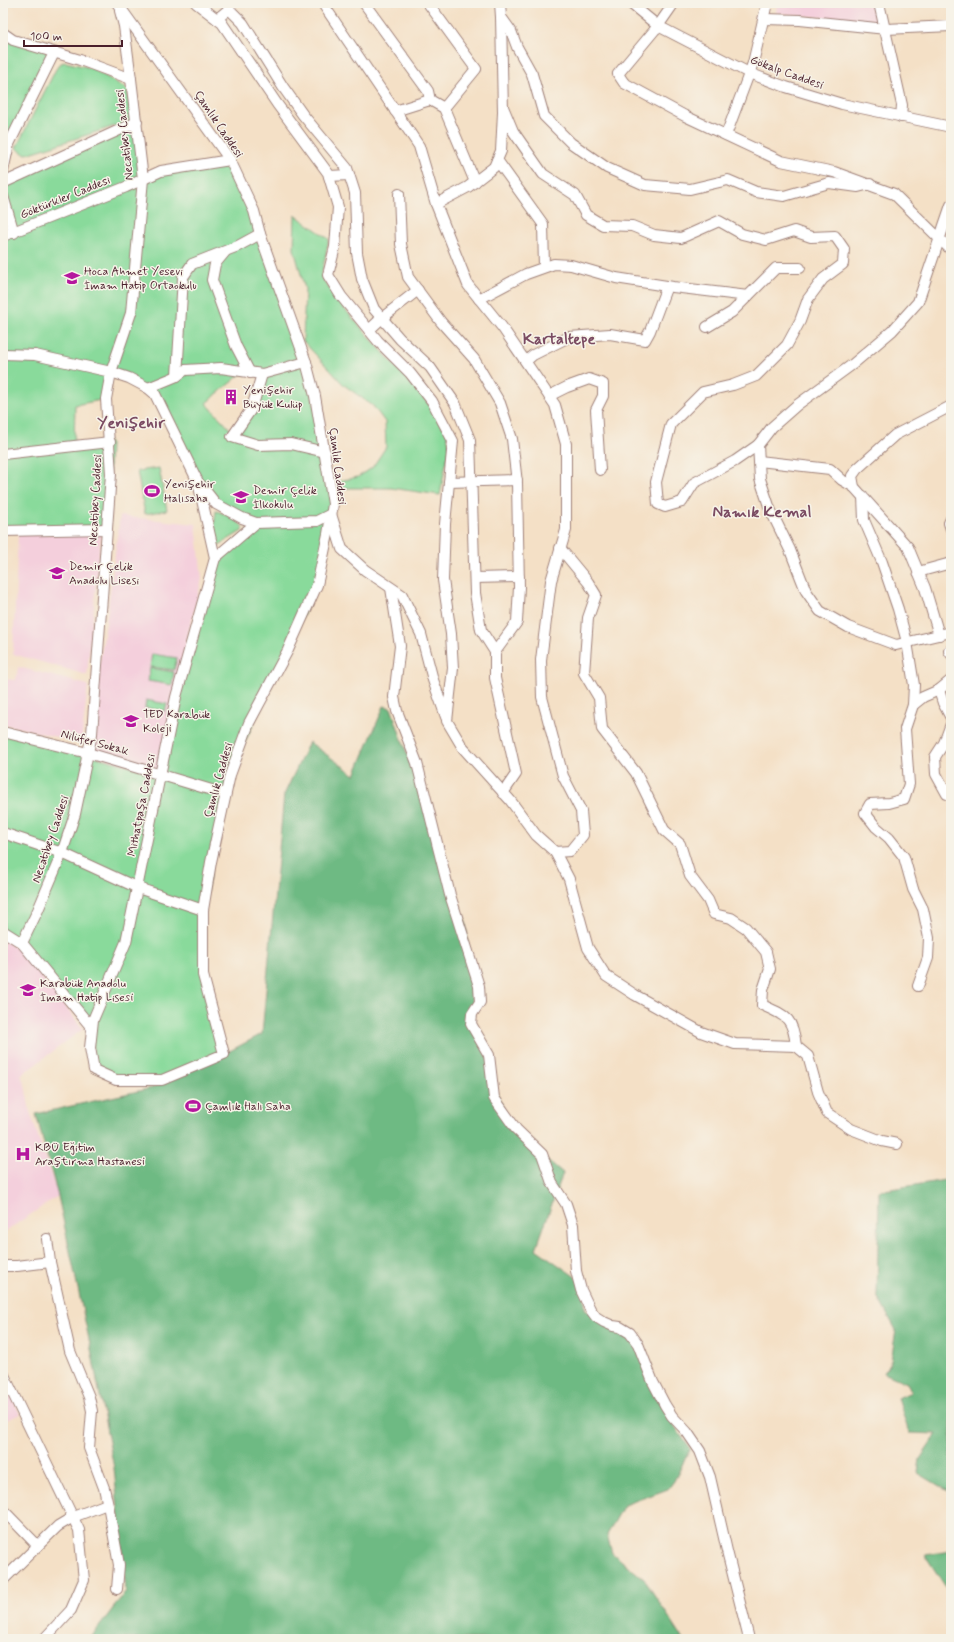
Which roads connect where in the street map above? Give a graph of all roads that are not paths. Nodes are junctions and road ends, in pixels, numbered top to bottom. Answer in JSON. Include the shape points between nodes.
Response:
{"nodes":[{"id":1,"x":118,"y":3,"type":"edge"},
{"id":2,"x":196,"y":3,"type":"edge"},
{"id":3,"x":324,"y":3,"type":"edge"},
{"id":4,"x":364,"y":3,"type":"edge"},
{"id":5,"x":428,"y":3,"type":"edge"},
{"id":6,"x":500,"y":3,"type":"edge"},
{"id":7,"x":630,"y":3,"type":"edge"},
{"id":8,"x":674,"y":3,"type":"edge"},
{"id":9,"x":767,"y":3,"type":"edge"},
{"id":10,"x":879,"y":3,"type":"edge"},
{"id":11,"x":502,"y":17,"type":"junction"},
{"id":12,"x":217,"y":19,"type":"junction"},
{"id":13,"x":764,"y":19,"type":"junction"},
{"id":14,"x":658,"y":26,"type":"junction"},
{"id":15,"x":951,"y":26,"type":"edge"},
{"id":16,"x":886,"y":29,"type":"junction"},
{"id":17,"x":3,"y":33,"type":"edge"},
{"id":18,"x":54,"y":53,"type":"junction"},
{"id":19,"x":749,"y":73,"type":"junction"},
{"id":20,"x":131,"y":79,"type":"junction"},
{"id":21,"x":430,"y":100,"type":"junction"},
{"id":22,"x":503,"y":106,"type":"junction"},
{"id":23,"x":444,"y":108,"type":"junction"},
{"id":24,"x":395,"y":111,"type":"junction"},
{"id":25,"x":901,"y":117,"type":"junction"},
{"id":26,"x":137,"y":122,"type":"junction"},
{"id":27,"x":951,"y":127,"type":"edge"},
{"id":28,"x":726,"y":135,"type":"junction"},
{"id":29,"x":6,"y":145,"type":"edge"},
{"id":30,"x":230,"y":160,"type":"junction"},
{"id":31,"x":497,"y":160,"type":"junction"},
{"id":32,"x":3,"y":171,"type":"edge"},
{"id":33,"x":349,"y":175,"type":"junction"},
{"id":34,"x":329,"y":176,"type":"junction"},
{"id":35,"x":143,"y":179,"type":"junction"},
{"id":36,"x":474,"y":182,"type":"junction"},
{"id":37,"x":3,"y":183,"type":"edge"},
{"id":38,"x":870,"y":184,"type":"junction"},
{"id":39,"x":399,"y":194,"type":"dead end"},
{"id":40,"x":3,"y":196,"type":"edge"},
{"id":41,"x":436,"y":204,"type":"junction"},
{"id":42,"x":951,"y":205,"type":"edge"},
{"id":43,"x":14,"y":232,"type":"junction"},
{"id":44,"x":260,"y":234,"type":"junction"},
{"id":45,"x":3,"y":236,"type":"edge"},
{"id":46,"x":939,"y":240,"type":"junction"},
{"id":47,"x":238,"y":246,"type":"junction"},
{"id":48,"x":951,"y":250,"type":"edge"},
{"id":49,"x":544,"y":268,"type":"junction"},
{"id":50,"x":800,"y":268,"type":"dead end"},
{"id":51,"x":667,"y":286,"type":"junction"},
{"id":52,"x":418,"y":290,"type":"junction"},
{"id":53,"x":748,"y":296,"type":"junction"},
{"id":54,"x":479,"y":299,"type":"junction"},
{"id":55,"x":382,"y":318,"type":"junction"},
{"id":56,"x":707,"y":327,"type":"dead end"},
{"id":57,"x":369,"y":330,"type":"junction"},
{"id":58,"x":3,"y":354,"type":"edge"},
{"id":59,"x":526,"y":361,"type":"junction"},
{"id":60,"x":306,"y":362,"type":"junction"},
{"id":61,"x":111,"y":372,"type":"junction"},
{"id":62,"x":250,"y":373,"type":"junction"},
{"id":63,"x":262,"y":374,"type":"junction"},
{"id":64,"x":177,"y":376,"type":"junction"},
{"id":65,"x":148,"y":388,"type":"junction"},
{"id":66,"x":549,"y":396,"type":"junction"},
{"id":67,"x":951,"y":406,"type":"edge"},
{"id":68,"x":110,"y":442,"type":"junction"},
{"id":69,"x":758,"y":445,"type":"junction"},
{"id":70,"x":324,"y":452,"type":"junction"},
{"id":71,"x":3,"y":454,"type":"edge"},
{"id":72,"x":759,"y":461,"type":"junction"},
{"id":73,"x":600,"y":470,"type":"dead end"},
{"id":74,"x":472,"y":480,"type":"junction"},
{"id":75,"x":517,"y":480,"type":"junction"},
{"id":76,"x":198,"y":482,"type":"junction"},
{"id":77,"x":449,"y":482,"type":"junction"},
{"id":78,"x":854,"y":487,"type":"junction"},
{"id":79,"x":863,"y":496,"type":"junction"},
{"id":80,"x":331,"y":514,"type":"junction"},
{"id":81,"x":951,"y":519,"type":"edge"},
{"id":82,"x":256,"y":523,"type":"junction"},
{"id":83,"x":107,"y":529,"type":"junction"},
{"id":84,"x":951,"y":529,"type":"edge"},
{"id":85,"x":3,"y":530,"type":"edge"},
{"id":86,"x":560,"y":548,"type":"junction"},
{"id":87,"x":214,"y":558,"type":"junction"},
{"id":88,"x":951,"y":563,"type":"edge"},
{"id":89,"x":918,"y":572,"type":"junction"},
{"id":90,"x":519,"y":577,"type":"junction"},
{"id":91,"x":475,"y":578,"type":"junction"},
{"id":92,"x":391,"y":588,"type":"junction"},
{"id":93,"x":951,"y":632,"type":"edge"},
{"id":94,"x":939,"y":635,"type":"junction"},
{"id":95,"x":907,"y":642,"type":"junction"},
{"id":96,"x":495,"y":652,"type":"junction"},
{"id":97,"x":951,"y":680,"type":"edge"},
{"id":98,"x":939,"y":690,"type":"junction"},
{"id":99,"x":912,"y":705,"type":"junction"},
{"id":100,"x":951,"y":718,"type":"edge"},
{"id":101,"x":447,"y":721,"type":"junction"},
{"id":102,"x":951,"y":724,"type":"edge"},
{"id":103,"x":3,"y":732,"type":"edge"},
{"id":104,"x":88,"y":753,"type":"junction"},
{"id":105,"x":160,"y":774,"type":"junction"},
{"id":106,"x":503,"y":793,"type":"junction"},
{"id":107,"x":226,"y":794,"type":"junction"},
{"id":108,"x":951,"y":795,"type":"edge"},
{"id":109,"x":3,"y":832,"type":"edge"},
{"id":110,"x":555,"y":852,"type":"junction"},
{"id":111,"x":62,"y":854,"type":"junction"},
{"id":112,"x":138,"y":888,"type":"junction"},
{"id":113,"x":203,"y":910,"type":"junction"},
{"id":114,"x":3,"y":931,"type":"edge"},
{"id":115,"x":22,"y":943,"type":"junction"},
{"id":116,"x":918,"y":986,"type":"dead end"},
{"id":117,"x":92,"y":1028,"type":"junction"},
{"id":118,"x":796,"y":1046,"type":"junction"},
{"id":119,"x":224,"y":1054,"type":"joint"},
{"id":120,"x":898,"y":1144,"type":"dead end"},
{"id":121,"x":47,"y":1239,"type":"dead end"},
{"id":122,"x":50,"y":1262,"type":"junction"},
{"id":123,"x":3,"y":1266,"type":"edge"},
{"id":124,"x":3,"y":1373,"type":"edge"},
{"id":125,"x":107,"y":1504,"type":"junction"},
{"id":126,"x":3,"y":1510,"type":"edge"},
{"id":127,"x":73,"y":1517,"type":"junction"},
{"id":128,"x":38,"y":1546,"type":"junction"},
{"id":129,"x":3,"y":1580,"type":"edge"},
{"id":130,"x":117,"y":1589,"type":"dead end"},
{"id":131,"x":44,"y":1639,"type":"edge"},
{"id":132,"x":749,"y":1639,"type":"edge"}],
"edges":[{"from":1,"to":20,"type":"street","name":"Necatibey Caddesi","via":[[124,26]]},
{"from":1,"to":30,"type":"street","name":"Çamlık Caddesi"},
{"from":2,"to":12,"type":"street"},
{"from":3,"to":24,"type":"street"},
{"from":4,"to":21,"type":"street","via":[[428,92]]},
{"from":5,"to":23,"type":"street","via":[[476,70]]},
{"from":6,"to":11,"type":"street"},
{"from":7,"to":14,"type":"street","name":"Gökalp Caddesi"},
{"from":8,"to":14,"type":"street"},
{"from":9,"to":13,"type":"street"},
{"from":10,"to":16,"type":"street"},
{"from":11,"to":22,"type":"street"},
{"from":11,"to":38,"type":"street","via":[[532,74],[544,116],[571,143],[607,168],[645,185],[690,189],[728,180],[756,192],[784,196],[829,183],[858,187]]},
{"from":12,"to":33,"type":"street","via":[[229,9],[243,23],[283,87],[347,168]]},
{"from":12,"to":34,"type":"street"},
{"from":13,"to":16,"type":"street"},
{"from":13,"to":19,"type":"street"},
{"from":14,"to":19,"type":"street","name":"Gökalp Caddesi"},
{"from":14,"to":28,"type":"street","via":[[618,74],[624,83]]},
{"from":15,"to":16,"type":"street"},
{"from":16,"to":25,"type":"street","via":[[902,105]]},
{"from":17,"to":18,"type":"street","via":[[13,40]]},
{"from":18,"to":20,"type":"street"},
{"from":18,"to":29,"type":"street"},
{"from":19,"to":25,"type":"street","name":"Gökalp Caddesi","via":[[842,104]]},
{"from":19,"to":28,"type":"street"},
{"from":20,"to":26,"type":"street","name":"Necatibey Caddesi"},
{"from":21,"to":23,"type":"street"},
{"from":21,"to":24,"type":"street"},
{"from":22,"to":31,"type":"street","via":[[501,151]]},
{"from":22,"to":69,"type":"street","via":[[514,130],[543,174],[575,195],[586,215],[603,225],[632,226],[654,235],[681,238],[719,221],[742,234],[766,240],[794,231],[811,237],[835,236],[844,249],[843,264],[823,279],[808,299],[787,345],[756,376],[703,392],[671,424],[656,482],[658,504],[665,507],[682,502],[694,483],[735,461]]},
{"from":23,"to":36,"type":"street"},
{"from":24,"to":41,"type":"street","via":[[419,146]]},
{"from":25,"to":27,"type":"street","name":"Gökalp Caddesi"},
{"from":26,"to":35,"type":"street","name":"Necatibey Caddesi"},
{"from":26,"to":37,"type":"street"},
{"from":28,"to":38,"type":"street","via":[[781,161],[834,172]]},
{"from":29,"to":32,"type":"street"},
{"from":30,"to":35,"type":"street","name":"Göktürkler Caddesi","via":[[161,171]]},
{"from":30,"to":44,"type":"street","name":"Çamlık Caddesi","via":[[254,211]]},
{"from":31,"to":36,"type":"street","via":[[494,167]]},
{"from":31,"to":49,"type":"street","via":[[543,224]]},
{"from":33,"to":34,"type":"street"},
{"from":33,"to":55,"type":"street","via":[[355,193],[357,253],[362,279],[374,309]]},
{"from":34,"to":57,"type":"street","via":[[338,207],[336,247],[328,275],[341,296]]},
{"from":35,"to":43,"type":"street","name":"Göktürkler Caddesi"},
{"from":35,"to":61,"type":"street","name":"Necatibey Caddesi","via":[[131,313]]},
{"from":36,"to":41,"type":"street"},
{"from":38,"to":46,"type":"street","via":[[894,194]]},
{"from":39,"to":52,"type":"street","via":[[401,244],[408,277]]},
{"from":40,"to":43,"type":"street"},
{"from":41,"to":54,"type":"street","via":[[468,285]]},
{"from":42,"to":46,"type":"street"},
{"from":43,"to":45,"type":"street","name":"Göktürkler Caddesi"},
{"from":44,"to":47,"type":"street"},
{"from":44,"to":60,"type":"street","name":"Çamlık Caddesi"},
{"from":46,"to":48,"type":"street"},
{"from":46,"to":69,"type":"street","via":[[918,302],[892,330],[853,364],[797,405],[772,427]]},
{"from":47,"to":62,"type":"street","via":[[225,253],[215,264],[212,280],[236,346]]},
{"from":47,"to":64,"type":"street","via":[[192,264],[183,277]]},
{"from":49,"to":51,"type":"street","via":[[554,264],[571,265],[616,278]]},
{"from":49,"to":54,"type":"street","via":[[526,274]]},
{"from":50,"to":53,"type":"street","via":[[776,268]]},
{"from":51,"to":53,"type":"street"},
{"from":51,"to":59,"type":"street","via":[[645,340],[610,334],[569,337]]},
{"from":52,"to":55,"type":"street"},
{"from":52,"to":75,"type":"street","via":[[441,322],[474,359],[500,403],[512,439]]},
{"from":53,"to":56,"type":"street","via":[[732,312]]},
{"from":54,"to":59,"type":"street"},
{"from":55,"to":57,"type":"street"},
{"from":55,"to":74,"type":"street","via":[[430,367],[455,403],[470,440]]},
{"from":57,"to":77,"type":"street","via":[[410,373],[432,401],[454,441]]},
{"from":58,"to":61,"type":"street","name":"Mithatpaşa Caddesi","via":[[35,355]]},
{"from":59,"to":66,"type":"street"},
{"from":60,"to":63,"type":"street"},
{"from":60,"to":70,"type":"street","name":"Çamlık Caddesi","via":[[315,396]]},
{"from":61,"to":65,"type":"street","name":"Mithatpaşa Caddesi"},
{"from":61,"to":68,"type":"street","name":"Necatibey Caddesi","via":[[106,399]]},
{"from":62,"to":63,"type":"street"},
{"from":62,"to":64,"type":"street","via":[[221,368],[185,370]]},
{"from":63,"to":70,"type":"street","via":[[252,408],[232,437],[258,445],[290,444]]},
{"from":64,"to":65,"type":"street"},
{"from":65,"to":76,"type":"street","name":"Mithatpaşa Caddesi","via":[[155,394]]},
{"from":66,"to":73,"type":"street","via":[[589,379],[603,384],[603,396],[596,410]]},
{"from":66,"to":86,"type":"street","via":[[555,405],[566,444],[566,530]]},
{"from":67,"to":78,"type":"street","via":[[895,435],[857,469],[852,476]]},
{"from":68,"to":71,"type":"street"},
{"from":68,"to":83,"type":"street","name":"Necatibey Caddesi","via":[[112,474]]},
{"from":69,"to":72,"type":"street"},
{"from":70,"to":80,"type":"street","name":"Çamlık Caddesi","via":[[333,504]]},
{"from":72,"to":78,"type":"street","via":[[830,469]]},
{"from":72,"to":95,"type":"street","via":[[760,478],[770,509],[806,591],[820,611],[848,627],[896,645]]},
{"from":74,"to":75,"type":"street"},
{"from":74,"to":77,"type":"street"},
{"from":74,"to":91,"type":"street"},
{"from":75,"to":90,"type":"street"},
{"from":76,"to":82,"type":"street","via":[[216,504]]},
{"from":76,"to":87,"type":"street","name":"Mithatpaşa Caddesi"},
{"from":77,"to":101,"type":"street","via":[[443,580],[453,668]]},
{"from":78,"to":79,"type":"street"},
{"from":79,"to":89,"type":"street","via":[[908,547]]},
{"from":79,"to":95,"type":"street","via":[[864,520],[898,610]]},
{"from":80,"to":82,"type":"street","via":[[317,521]]},
{"from":80,"to":92,"type":"street","via":[[342,549],[365,570]]},
{"from":80,"to":107,"type":"street","name":"Çamlık Caddesi","via":[[317,585],[288,650],[249,723]]},
{"from":81,"to":84,"type":"street"},
{"from":82,"to":87,"type":"street"},
{"from":83,"to":85,"type":"street"},
{"from":83,"to":104,"type":"street","name":"Necatibey Caddesi","via":[[92,734]]},
{"from":86,"to":110,"type":"street","via":[[550,589],[541,660],[542,697],[563,776],[581,811],[583,835],[570,851]]},
{"from":86,"to":118,"type":"street","via":[[596,595],[588,618],[584,673],[599,698],[602,729],[636,773],[664,830],[680,844],[690,876],[708,900],[714,914],[731,918],[746,928],[766,952],[770,969],[763,990],[762,1005],[783,1014],[794,1029]]},
{"from":87,"to":105,"type":"street","name":"Mithatpaşa Caddesi","via":[[176,697]]},
{"from":88,"to":89,"type":"street"},
{"from":89,"to":94,"type":"street"},
{"from":90,"to":91,"type":"street"},
{"from":90,"to":96,"type":"street","via":[[516,622]]},
{"from":91,"to":96,"type":"street","via":[[481,630]]},
{"from":92,"to":101,"type":"street","via":[[402,595],[421,634]]},
{"from":92,"to":132,"type":"street","via":[[400,646],[394,697],[417,763],[450,895],[479,986],[480,1002],[472,1014],[471,1024],[489,1054],[494,1098],[516,1129],[542,1154],[552,1183],[566,1204],[573,1224],[576,1271],[590,1309],[604,1322],[630,1333],[638,1344],[665,1405],[700,1450],[710,1477]]},
{"from":93,"to":94,"type":"street"},
{"from":94,"to":95,"type":"street"},
{"from":95,"to":99,"type":"street","via":[[914,685]]},
{"from":96,"to":106,"type":"street","via":[[495,678],[516,774]]},
{"from":97,"to":98,"type":"street"},
{"from":98,"to":99,"type":"street"},
{"from":98,"to":100,"type":"street"},
{"from":99,"to":116,"type":"street","via":[[905,729],[909,784],[904,799],[870,804],[865,813],[904,857],[913,889],[923,909],[929,945],[928,958]]},
{"from":101,"to":106,"type":"street","via":[[463,748]]},
{"from":102,"to":108,"type":"street","via":[[935,758],[936,774],[947,794]]},
{"from":103,"to":104,"type":"street","name":"Nilüfer Sokak"},
{"from":104,"to":105,"type":"street","name":"Nilüfer Sokak"},
{"from":104,"to":111,"type":"street","name":"Necatibey Caddesi","via":[[75,814]]},
{"from":105,"to":107,"type":"street","name":"Nilüfer Sokak"},
{"from":105,"to":112,"type":"street","name":"Mithatpaşa Caddesi"},
{"from":106,"to":110,"type":"street","via":[[536,835]]},
{"from":107,"to":113,"type":"street","name":"Çamlık Caddesi"},
{"from":109,"to":111,"type":"street"},
{"from":110,"to":118,"type":"street","via":[[569,879],[588,948],[606,976],[701,1032],[735,1044]]},
{"from":111,"to":112,"type":"street"},
{"from":111,"to":115,"type":"street","name":"Necatibey Caddesi"},
{"from":112,"to":113,"type":"street"},
{"from":112,"to":117,"type":"street","name":"Mithatpaşa Caddesi","via":[[126,942],[93,1020]]},
{"from":113,"to":119,"type":"street","name":"Çamlık Caddesi","via":[[202,975]]},
{"from":114,"to":115,"type":"street"},
{"from":115,"to":117,"type":"street"},
{"from":117,"to":119,"type":"street","name":"Mithatpaşa Caddesi","via":[[90,1048],[94,1070],[116,1080],[162,1080]]},
{"from":118,"to":120,"type":"street","via":[[808,1056],[818,1092],[828,1113],[850,1129]]},
{"from":121,"to":122,"type":"street"},
{"from":122,"to":123,"type":"street"},
{"from":122,"to":125,"type":"street","via":[[70,1351],[89,1397],[92,1411],[89,1448],[104,1488]]},
{"from":124,"to":127,"type":"street"},
{"from":125,"to":127,"type":"street"},
{"from":125,"to":130,"type":"street","via":[[119,1565]]},
{"from":126,"to":128,"type":"street"},
{"from":127,"to":128,"type":"street","via":[[58,1526]]},
{"from":127,"to":131,"type":"street","via":[[79,1530],[84,1580],[70,1610]]},
{"from":128,"to":129,"type":"street"}]}
